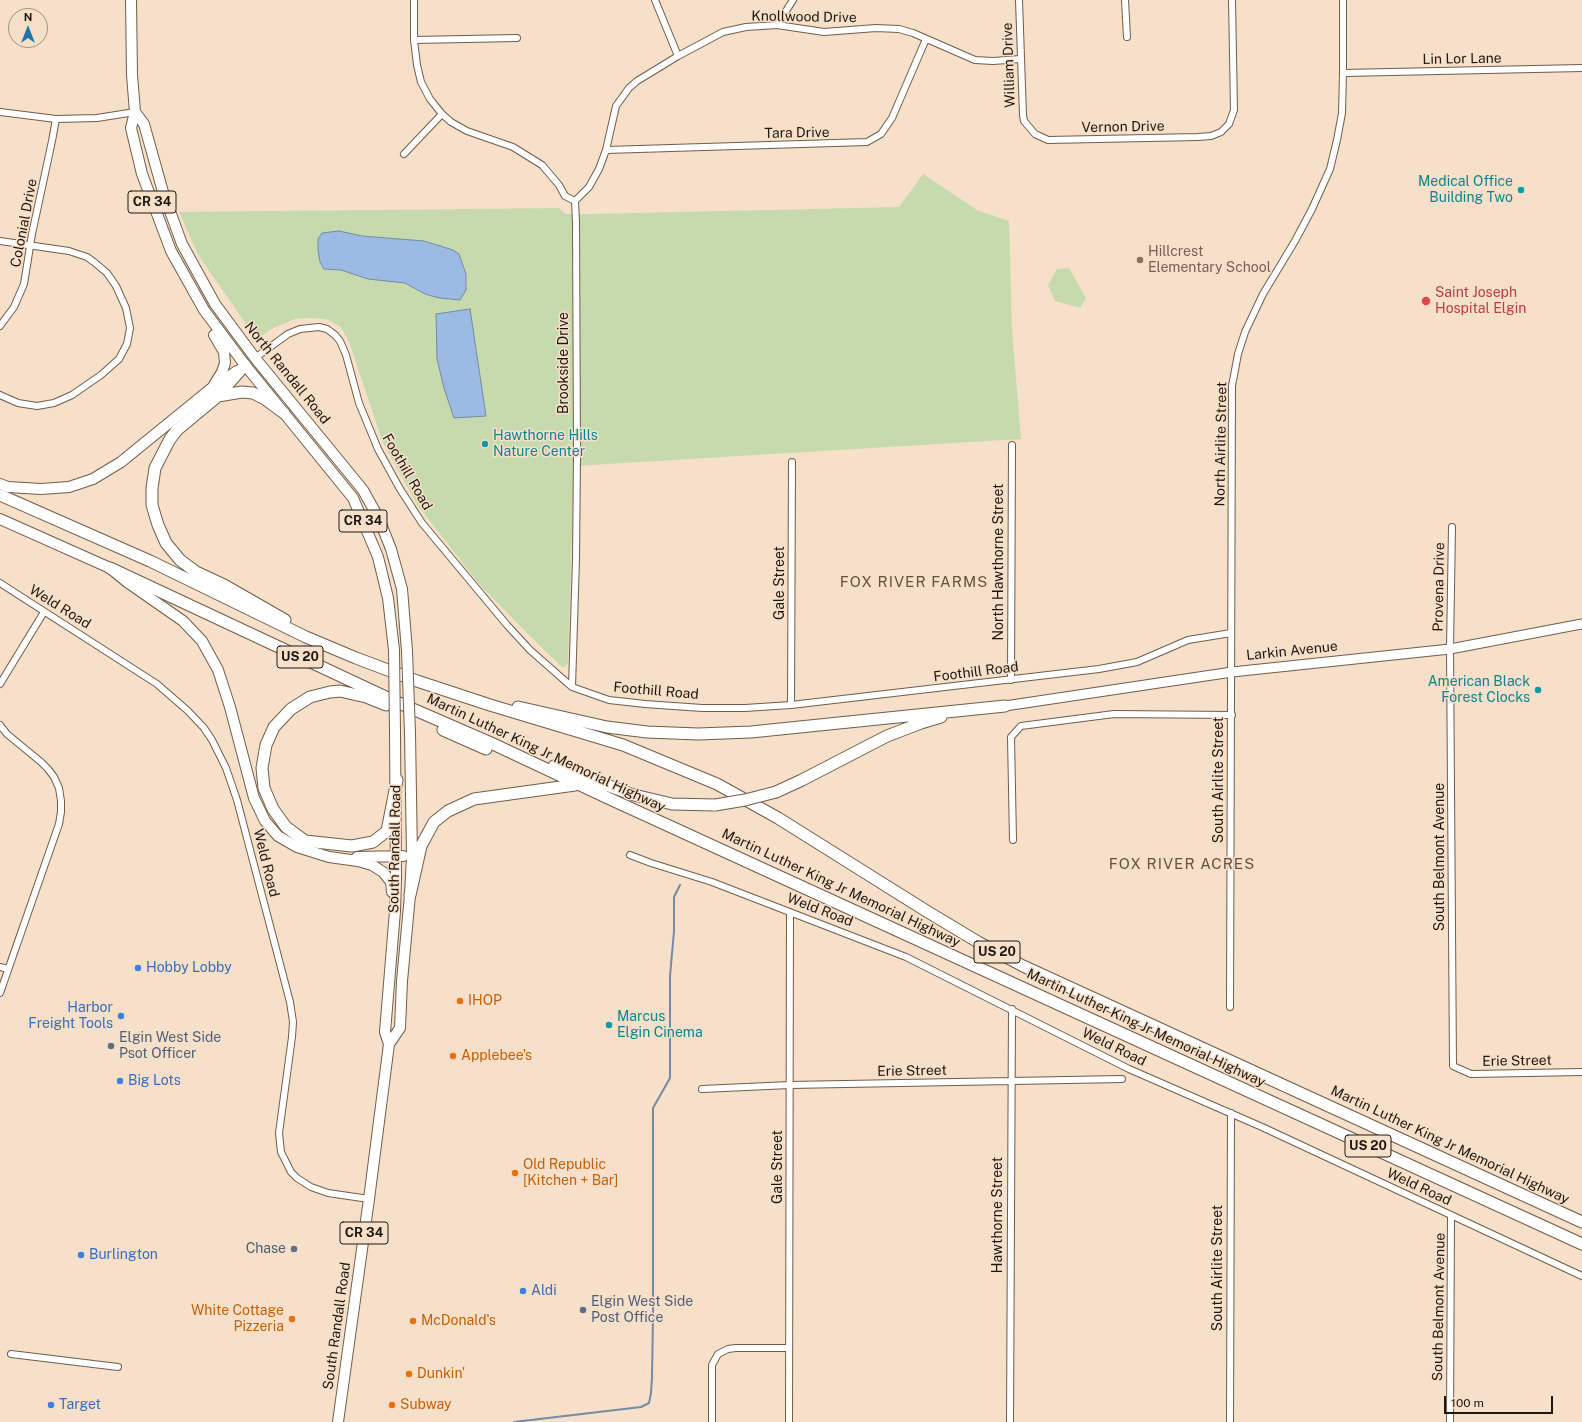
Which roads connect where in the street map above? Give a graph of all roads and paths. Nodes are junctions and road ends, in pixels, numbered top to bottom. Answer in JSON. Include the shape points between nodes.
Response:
{"nodes":[{"id":1,"x":131,"y":0,"type":"edge"},
{"id":2,"x":414,"y":0,"type":"edge"},
{"id":3,"x":655,"y":0,"type":"edge"},
{"id":4,"x":793,"y":0,"type":"edge"},
{"id":5,"x":1019,"y":0,"type":"edge"},
{"id":6,"x":1125,"y":0,"type":"edge"},
{"id":7,"x":1232,"y":0,"type":"edge"},
{"id":8,"x":1343,"y":0,"type":"edge"},
{"id":9,"x":777,"y":25,"type":"junction"},
{"id":10,"x":1127,"y":37,"type":"dead end"},
{"id":11,"x":517,"y":38,"type":"dead end"},
{"id":12,"x":926,"y":39,"type":"junction"},
{"id":13,"x":414,"y":40,"type":"junction"},
{"id":14,"x":678,"y":56,"type":"junction"},
{"id":15,"x":1020,"y":59,"type":"junction"},
{"id":16,"x":1582,"y":68,"type":"edge"},
{"id":17,"x":1343,"y":73,"type":"junction"},
{"id":18,"x":0,"y":112,"type":"edge"},
{"id":19,"x":135,"y":112,"type":"junction"},
{"id":20,"x":442,"y":114,"type":"junction"},
{"id":21,"x":56,"y":119,"type":"junction"},
{"id":22,"x":1029,"y":128,"type":"joint"},
{"id":23,"x":606,"y":150,"type":"junction"},
{"id":24,"x":404,"y":154,"type":"dead end"},
{"id":25,"x":575,"y":201,"type":"junction"},
{"id":26,"x":0,"y":241,"type":"edge"},
{"id":27,"x":31,"y":246,"type":"junction"},
{"id":28,"x":191,"y":287,"type":"junction"},
{"id":29,"x":0,"y":326,"type":"edge"},
{"id":30,"x":255,"y":358,"type":"junction"},
{"id":31,"x":245,"y":366,"type":"junction"},
{"id":32,"x":215,"y":392,"type":"junction"},
{"id":33,"x":0,"y":395,"type":"edge"},
{"id":34,"x":284,"y":413,"type":"junction"},
{"id":35,"x":1012,"y":444,"type":"dead end"},
{"id":36,"x":792,"y":462,"type":"dead end"},
{"id":37,"x":0,"y":484,"type":"edge"},
{"id":38,"x":0,"y":495,"type":"edge"},
{"id":39,"x":0,"y":519,"type":"edge"},
{"id":40,"x":1452,"y":527,"type":"dead end"},
{"id":41,"x":110,"y":568,"type":"junction"},
{"id":42,"x":0,"y":584,"type":"edge"},
{"id":43,"x":44,"y":612,"type":"junction"},
{"id":44,"x":1582,"y":624,"type":"edge"},
{"id":45,"x":1231,"y":633,"type":"junction"},
{"id":46,"x":306,"y":637,"type":"junction"},
{"id":47,"x":1450,"y":649,"type":"junction"},
{"id":48,"x":394,"y":650,"type":"joint"},
{"id":49,"x":407,"y":651,"type":"joint"},
{"id":50,"x":1232,"y":672,"type":"junction"},
{"id":51,"x":1011,"y":680,"type":"junction"},
{"id":52,"x":417,"y":681,"type":"junction"},
{"id":53,"x":0,"y":684,"type":"edge"},
{"id":54,"x":572,"y":687,"type":"junction"},
{"id":55,"x":791,"y":705,"type":"junction"},
{"id":56,"x":1005,"y":706,"type":"junction"},
{"id":57,"x":1232,"y":714,"type":"junction"},
{"id":58,"x":0,"y":725,"type":"edge"},
{"id":59,"x":491,"y":743,"type":"junction"},
{"id":60,"x":396,"y":780,"type":"junction"},
{"id":61,"x":575,"y":785,"type":"junction"},
{"id":62,"x":608,"y":798,"type":"junction"},
{"id":63,"x":1013,"y":840,"type":"dead end"},
{"id":64,"x":630,"y":855,"type":"dead end"},
{"id":65,"x":396,"y":856,"type":"junction"},
{"id":66,"x":412,"y":856,"type":"junction"},
{"id":67,"x":329,"y":858,"type":"junction"},
{"id":68,"x":410,"y":895,"type":"junction"},
{"id":69,"x":395,"y":911,"type":"junction"},
{"id":70,"x":790,"y":912,"type":"junction"},
{"id":71,"x":0,"y":967,"type":"edge"},
{"id":72,"x":8,"y":969,"type":"junction"},
{"id":73,"x":0,"y":993,"type":"edge"},
{"id":74,"x":1230,"y":1007,"type":"dead end"},
{"id":75,"x":1012,"y":1009,"type":"junction"},
{"id":76,"x":389,"y":1044,"type":"junction"},
{"id":77,"x":1453,"y":1066,"type":"joint"},
{"id":78,"x":1582,"y":1072,"type":"edge"},
{"id":79,"x":1122,"y":1079,"type":"dead end"},
{"id":80,"x":1011,"y":1081,"type":"junction"},
{"id":81,"x":790,"y":1085,"type":"junction"},
{"id":82,"x":702,"y":1089,"type":"dead end"},
{"id":83,"x":1231,"y":1113,"type":"junction"},
{"id":84,"x":369,"y":1199,"type":"junction"},
{"id":85,"x":1451,"y":1215,"type":"junction"},
{"id":86,"x":1582,"y":1222,"type":"edge"},
{"id":87,"x":1582,"y":1244,"type":"edge"},
{"id":88,"x":1582,"y":1276,"type":"edge"},
{"id":89,"x":789,"y":1348,"type":"junction"},
{"id":90,"x":11,"y":1354,"type":"dead end"},
{"id":91,"x":118,"y":1367,"type":"dead end"},
{"id":92,"x":338,"y":1422,"type":"edge"},
{"id":93,"x":712,"y":1422,"type":"edge"},
{"id":94,"x":789,"y":1422,"type":"edge"},
{"id":95,"x":1010,"y":1422,"type":"edge"},
{"id":96,"x":1230,"y":1422,"type":"edge"},
{"id":97,"x":1450,"y":1422,"type":"edge"}],
"edges":[{"from":1,"to":19,"type":"main road","name":"North Randall Road","number":"CR 34"},
{"from":2,"to":13,"type":"street"},
{"from":3,"to":14,"type":"street"},
{"from":4,"to":9,"type":"street"},
{"from":5,"to":15,"type":"street","name":"William Drive"},
{"from":6,"to":10,"type":"street"},
{"from":7,"to":22,"type":"street","name":"Vernon Drive","via":[[1234,110],[1229,124],[1221,132],[1198,137],[1048,140],[1039,137]]},
{"from":8,"to":17,"type":"street","name":"North Airlite Street"},
{"from":9,"to":12,"type":"street","name":"Knollwood Drive","via":[[824,32],[899,29]]},
{"from":9,"to":14,"type":"street","name":"Knollwood Drive","via":[[746,27],[723,32]]},
{"from":11,"to":13,"type":"street"},
{"from":12,"to":15,"type":"street","name":"Knollwood Drive","via":[[975,60]]},
{"from":12,"to":23,"type":"street","name":"Tara Drive","via":[[892,118],[881,134],[867,142]]},
{"from":13,"to":20,"type":"street","via":[[421,82]]},
{"from":14,"to":23,"type":"street","name":"Knollwood Drive","via":[[637,81],[616,106]]},
{"from":15,"to":22,"type":"street","name":"William Drive","via":[[1022,115]]},
{"from":16,"to":17,"type":"street","name":"Lin Lor Lane"},
{"from":17,"to":45,"type":"street","name":"North Airlite Street","via":[[1342,114],[1330,169],[1309,216],[1263,294],[1245,332],[1237,360],[1232,386]]},
{"from":18,"to":21,"type":"street"},
{"from":19,"to":21,"type":"street","via":[[97,118]]},
{"from":19,"to":28,"type":"main road","name":"North Randall Road","number":"CR 34","via":[[131,128],[142,174],[171,252]]},
{"from":19,"to":30,"type":"main road","name":"North Randall Road","number":"CR 34","via":[[144,124],[163,192],[182,244],[215,304]]},
{"from":20,"to":24,"type":"street"},
{"from":20,"to":25,"type":"street","via":[[467,131],[513,147],[529,156],[542,165],[565,196]]},
{"from":21,"to":27,"type":"street","name":"Colonial Drive"},
{"from":23,"to":25,"type":"street","name":"Knollwood Drive","via":[[589,187]]},
{"from":25,"to":54,"type":"street","name":"Brookside Drive","via":[[577,463]]},
{"from":26,"to":27,"type":"street"},
{"from":27,"to":29,"type":"street","name":"Colonial Drive","via":[[20,296]]},
{"from":27,"to":33,"type":"street","via":[[69,251],[87,257],[101,267],[112,279],[126,308],[129,335],[124,351],[113,365],[62,400],[37,406],[18,403]]},
{"from":28,"to":31,"type":"main road","name":"North Randall Road","number":"CR 34","via":[[204,310]]},
{"from":28,"to":32,"type":"main road","via":[[196,307],[224,352],[222,372]]},
{"from":30,"to":49,"type":"main road","name":"North Randall Road","number":"CR 34","via":[[363,490],[373,508],[391,549],[402,589]]},
{"from":30,"to":54,"type":"street","name":"Foothill Road","via":[[288,334],[300,329],[319,327],[335,335],[346,355],[365,420],[378,449],[413,510],[518,638]]},
{"from":31,"to":32,"type":"highway"},
{"from":31,"to":34,"type":"main road","name":"North Randall Road","number":"CR 34"},
{"from":32,"to":34,"type":"highway","via":[[253,393]]},
{"from":32,"to":37,"type":"main road","via":[[121,462],[93,479],[69,487],[41,489],[8,487]]},
{"from":32,"to":46,"type":"highway","via":[[177,430],[163,450],[155,468],[152,505],[158,525],[166,543],[180,560],[196,572],[284,619]]},
{"from":34,"to":48,"type":"main road","name":"North Randall Road","number":"CR 34","via":[[353,498],[378,558],[388,598]]},
{"from":35,"to":51,"type":"street","name":"North Hawthorne Street"},
{"from":36,"to":55,"type":"street","name":"Gale Street"},
{"from":38,"to":46,"type":"highway","number":"US 20","via":[[150,561]]},
{"from":39,"to":41,"type":"main road","number":"US 20"},
{"from":40,"to":47,"type":"street","name":"Provena Drive"},
{"from":41,"to":59,"type":"highway","name":"Martin Luther King Jr Memorial Highway","number":"US 20","via":[[392,700]]},
{"from":41,"to":67,"type":"main road","via":[[183,621],[202,641],[218,670],[254,798],[265,820],[278,836],[297,847]]},
{"from":42,"to":43,"type":"street","name":"Weld Road"},
{"from":43,"to":53,"type":"street"},
{"from":43,"to":84,"type":"street","name":"Weld Road","via":[[167,692],[198,720],[220,754],[244,826],[292,1012],[292,1037],[279,1132],[281,1152],[291,1172],[311,1187],[328,1193]]},
{"from":44,"to":47,"type":"main road","name":"Larkin Avenue"},
{"from":45,"to":50,"type":"street","name":"North Airlite Street"},
{"from":45,"to":51,"type":"street","name":"Foothill Road","via":[[1188,640],[1137,662],[1099,670]]},
{"from":46,"to":52,"type":"highway","name":"Martin Luther King Jr Memorial Highway","number":"US 20"},
{"from":47,"to":50,"type":"main road","name":"Larkin Avenue"},
{"from":47,"to":77,"type":"street","name":"South Belmont Avenue"},
{"from":48,"to":60,"type":"main road","name":"South Randall Road","number":"CR 34","bridge":true},
{"from":49,"to":66,"type":"main road","name":"South Randall Road","number":"CR 34","bridge":true},
{"from":50,"to":56,"type":"main road","name":"Larkin Avenue"},
{"from":50,"to":57,"type":"street","name":"South Airlite Street"},
{"from":51,"to":55,"type":"street","name":"Foothill Road"},
{"from":52,"to":56,"type":"highway","via":[[607,727],[647,732],[752,732]]},
{"from":52,"to":86,"type":"highway","name":"Martin Luther King Jr Memorial Highway","number":"US 20","via":[[623,745],[716,784],[778,818],[928,912],[1022,966]]},
{"from":54,"to":55,"type":"street","name":"Foothill Road","via":[[609,700],[645,704],[724,708]]},
{"from":56,"to":59,"type":"highway","bridge":true,"via":[[947,716],[901,731],[776,792],[715,805],[672,804],[634,795]]},
{"from":57,"to":63,"type":"street","via":[[1114,714],[1021,726],[1011,737]]},
{"from":57,"to":74,"type":"street","name":"South Airlite Street"},
{"from":58,"to":72,"type":"street","via":[[48,769],[58,786],[61,801],[59,824]]},
{"from":59,"to":62,"type":"highway","name":"Martin Luther King Jr Memorial Highway","number":"US 20"},
{"from":60,"to":61,"type":"highway","via":[[387,831],[373,842],[340,846],[305,841],[286,827],[273,809],[264,788],[262,768],[266,745],[274,727],[290,709],[310,697],[340,691],[366,696]]},
{"from":60,"to":65,"type":"main road","name":"South Randall Road","number":"CR 34"},
{"from":61,"to":62,"type":"highway"},
{"from":61,"to":68,"type":"highway","via":[[474,799],[448,811],[434,822],[421,846]]},
{"from":62,"to":87,"type":"highway","name":"Martin Luther King Jr Memorial Highway","number":"US 20"},
{"from":64,"to":70,"type":"street","name":"Weld Road","via":[[712,882]]},
{"from":65,"to":66,"type":"main road"},
{"from":65,"to":67,"type":"main road"},
{"from":65,"to":69,"type":"main road","name":"South Randall Road","number":"CR 34"},
{"from":66,"to":68,"type":"main road","name":"South Randall Road","number":"CR 34"},
{"from":67,"to":69,"type":"main road","via":[[358,861],[372,865],[382,872],[391,882]]},
{"from":68,"to":76,"type":"main road","name":"South Randall Road","number":"CR 34","via":[[400,1028]]},
{"from":69,"to":76,"type":"main road","name":"South Randall Road","number":"CR 34","via":[[385,1032]]},
{"from":70,"to":75,"type":"street","name":"Weld Road","via":[[906,957]]},
{"from":70,"to":81,"type":"street","name":"Gale Street"},
{"from":71,"to":72,"type":"street"},
{"from":72,"to":73,"type":"street"},
{"from":75,"to":80,"type":"street","name":"Hawthorne Street"},
{"from":75,"to":83,"type":"street","name":"Weld Road","via":[[1128,1069]]},
{"from":76,"to":84,"type":"main road","name":"South Randall Road","number":"CR 34"},
{"from":77,"to":78,"type":"street","name":"Erie Street","via":[[1471,1074]]},
{"from":79,"to":80,"type":"street","name":"Erie Street"},
{"from":80,"to":81,"type":"street","name":"Erie Street"},
{"from":80,"to":95,"type":"street","name":"Hawthorne Street"},
{"from":81,"to":82,"type":"street","name":"Erie Street"},
{"from":81,"to":89,"type":"street","name":"Gale Street"},
{"from":83,"to":85,"type":"street","name":"Weld Road"},
{"from":83,"to":96,"type":"street","name":"South Airlite Street"},
{"from":84,"to":92,"type":"main road","name":"South Randall Road","number":"CR 34"},
{"from":85,"to":88,"type":"street","name":"Weld Road"},
{"from":85,"to":97,"type":"street","name":"South Belmont Avenue"},
{"from":89,"to":93,"type":"street","via":[[736,1348],[718,1354],[712,1365]]},
{"from":89,"to":94,"type":"street","name":"Gale Street"},
{"from":90,"to":91,"type":"street"}]}
